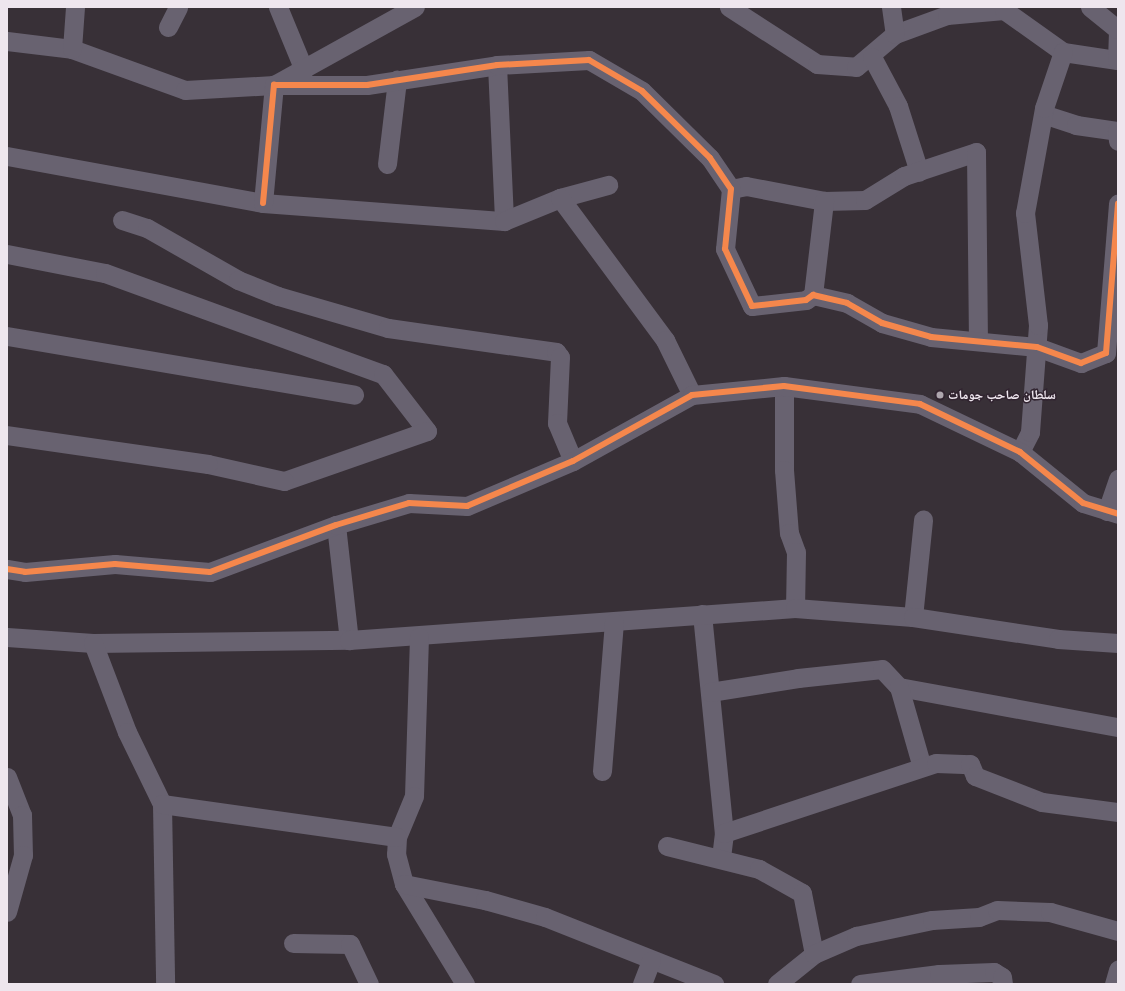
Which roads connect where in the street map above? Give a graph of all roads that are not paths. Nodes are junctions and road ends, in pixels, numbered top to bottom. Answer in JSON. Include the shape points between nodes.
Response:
{"nodes":[{"id":1,"x":75,"y":7,"type":"edge"},
{"id":2,"x":178,"y":7,"type":"edge"},
{"id":3,"x":278,"y":7,"type":"edge"},
{"id":4,"x":415,"y":7,"type":"edge"},
{"id":5,"x":729,"y":7,"type":"edge"},
{"id":6,"x":891,"y":7,"type":"edge"},
{"id":7,"x":1090,"y":7,"type":"edge"},
{"id":8,"x":168,"y":27,"type":"dead end"},
{"id":9,"x":1117,"y":29,"type":"edge"},
{"id":10,"x":895,"y":34,"type":"junction"},
{"id":11,"x":7,"y":41,"type":"edge"},
{"id":12,"x":72,"y":49,"type":"junction"},
{"id":13,"x":1063,"y":52,"type":"junction"},
{"id":14,"x":872,"y":57,"type":"junction"},
{"id":15,"x":1117,"y":60,"type":"edge"},
{"id":16,"x":496,"y":65,"type":"junction"},
{"id":17,"x":304,"y":70,"type":"junction"},
{"id":18,"x":397,"y":80,"type":"junction"},
{"id":19,"x":274,"y":84,"type":"junction"},
{"id":20,"x":1046,"y":115,"type":"junction"},
{"id":21,"x":1118,"y":141,"type":"edge"},
{"id":22,"x":7,"y":156,"type":"edge"},
{"id":23,"x":387,"y":164,"type":"dead end"},
{"id":24,"x":919,"y":172,"type":"junction"},
{"id":25,"x":608,"y":185,"type":"dead end"},
{"id":26,"x":731,"y":189,"type":"junction"},
{"id":27,"x":560,"y":198,"type":"junction"},
{"id":28,"x":824,"y":201,"type":"junction"},
{"id":29,"x":263,"y":203,"type":"junction"},
{"id":30,"x":1118,"y":203,"type":"edge"},
{"id":31,"x":122,"y":220,"type":"dead end"},
{"id":32,"x":504,"y":221,"type":"junction"},
{"id":33,"x":7,"y":254,"type":"edge"},
{"id":34,"x":813,"y":295,"type":"junction"},
{"id":35,"x":7,"y":336,"type":"edge"},
{"id":36,"x":978,"y":340,"type":"junction"},
{"id":37,"x":1037,"y":347,"type":"junction"},
{"id":38,"x":784,"y":386,"type":"junction"},
{"id":39,"x":354,"y":395,"type":"dead end"},
{"id":40,"x":692,"y":395,"type":"junction"},
{"id":41,"x":7,"y":435,"type":"edge"},
{"id":42,"x":1020,"y":452,"type":"junction"},
{"id":43,"x":573,"y":462,"type":"junction"},
{"id":44,"x":1118,"y":479,"type":"edge"},
{"id":45,"x":1113,"y":512,"type":"edge"},
{"id":46,"x":923,"y":520,"type":"dead end"},
{"id":47,"x":336,"y":525,"type":"junction"},
{"id":48,"x":7,"y":569,"type":"edge"},
{"id":49,"x":795,"y":608,"type":"junction"},
{"id":50,"x":702,"y":614,"type":"junction"},
{"id":51,"x":913,"y":617,"type":"junction"},
{"id":52,"x":614,"y":622,"type":"junction"},
{"id":53,"x":7,"y":637,"type":"edge"},
{"id":54,"x":419,"y":637,"type":"junction"},
{"id":55,"x":348,"y":640,"type":"junction"},
{"id":56,"x":93,"y":643,"type":"junction"},
{"id":57,"x":1118,"y":644,"type":"edge"},
{"id":58,"x":899,"y":687,"type":"junction"},
{"id":59,"x":710,"y":692,"type":"junction"},
{"id":60,"x":1118,"y":727,"type":"edge"},
{"id":61,"x":922,"y":767,"type":"junction"},
{"id":62,"x":602,"y":771,"type":"dead end"},
{"id":63,"x":7,"y":777,"type":"edge"},
{"id":64,"x":162,"y":804,"type":"junction"},
{"id":65,"x":1118,"y":812,"type":"edge"},
{"id":66,"x":724,"y":833,"type":"junction"},
{"id":67,"x":397,"y":837,"type":"junction"},
{"id":68,"x":667,"y":846,"type":"dead end"},
{"id":69,"x":720,"y":858,"type":"junction"},
{"id":70,"x":404,"y":884,"type":"junction"},
{"id":71,"x":7,"y":912,"type":"edge"},
{"id":72,"x":1118,"y":931,"type":"edge"},
{"id":73,"x":293,"y":943,"type":"dead end"},
{"id":74,"x":814,"y":954,"type":"junction"},
{"id":75,"x":651,"y":961,"type":"junction"},
{"id":76,"x":1118,"y":970,"type":"edge"},
{"id":77,"x":784,"y":983,"type":"edge"},
{"id":78,"x":165,"y":984,"type":"edge"},
{"id":79,"x":368,"y":984,"type":"edge"},
{"id":80,"x":465,"y":984,"type":"edge"},
{"id":81,"x":642,"y":984,"type":"edge"},
{"id":82,"x":714,"y":984,"type":"edge"},
{"id":83,"x":860,"y":984,"type":"edge"},
{"id":84,"x":1003,"y":984,"type":"edge"},
{"id":85,"x":1114,"y":984,"type":"edge"}],
"edges":[{"from":1,"to":12,"type":"street"},
{"from":2,"to":8,"type":"street"},
{"from":3,"to":17,"type":"street"},
{"from":4,"to":17,"type":"street"},
{"from":5,"to":14,"type":"street","via":[[817,64],[856,67]]},
{"from":6,"to":10,"type":"street"},
{"from":7,"to":9,"type":"street"},
{"from":9,"to":15,"type":"street"},
{"from":10,"to":13,"type":"street","via":[[947,15],[1004,10]]},
{"from":10,"to":14,"type":"street"},
{"from":11,"to":12,"type":"street"},
{"from":12,"to":19,"type":"street","via":[[185,90]]},
{"from":13,"to":15,"type":"street"},
{"from":13,"to":20,"type":"street","via":[[1044,108]]},
{"from":14,"to":24,"type":"street","via":[[898,106]]},
{"from":16,"to":18,"type":"street"},
{"from":16,"to":26,"type":"street","via":[[589,60],[642,91],[710,158]]},
{"from":16,"to":32,"type":"street"},
{"from":17,"to":19,"type":"street"},
{"from":18,"to":19,"type":"street","via":[[367,85]]},
{"from":18,"to":23,"type":"street"},
{"from":19,"to":29,"type":"street"},
{"from":20,"to":21,"type":"street","via":[[1076,125],[1117,131]]},
{"from":20,"to":37,"type":"street","via":[[1025,213],[1038,325]]},
{"from":22,"to":29,"type":"street"},
{"from":24,"to":28,"type":"street","via":[[904,176],[865,200]]},
{"from":24,"to":36,"type":"street","via":[[976,152]]},
{"from":25,"to":27,"type":"street"},
{"from":26,"to":28,"type":"street","via":[[746,186]]},
{"from":26,"to":34,"type":"street","via":[[725,249],[752,306],[806,300]]},
{"from":27,"to":32,"type":"street"},
{"from":27,"to":40,"type":"street","via":[[665,340]]},
{"from":28,"to":34,"type":"street"},
{"from":29,"to":32,"type":"street"},
{"from":30,"to":37,"type":"street","via":[[1106,353],[1081,363]]},
{"from":31,"to":43,"type":"street","via":[[147,228],[238,280],[278,296],[388,328],[556,352],[560,357],[557,423]]},
{"from":33,"to":41,"type":"street","via":[[105,273],[383,374],[427,431],[284,481],[208,464]]},
{"from":34,"to":36,"type":"street","via":[[848,303],[882,323],[931,337]]},
{"from":35,"to":39,"type":"street"},
{"from":36,"to":37,"type":"street"},
{"from":37,"to":42,"type":"street","via":[[1030,432]]},
{"from":38,"to":40,"type":"street"},
{"from":38,"to":42,"type":"street","via":[[920,404]]},
{"from":38,"to":49,"type":"street","via":[[784,470],[789,533],[796,552]]},
{"from":40,"to":43,"type":"street"},
{"from":42,"to":45,"type":"street","via":[[1083,502]]},
{"from":43,"to":47,"type":"street","via":[[467,506],[409,503]]},
{"from":44,"to":45,"type":"street"},
{"from":46,"to":51,"type":"street"},
{"from":47,"to":48,"type":"street","via":[[210,572],[115,564],[25,572]]},
{"from":47,"to":55,"type":"street"},
{"from":49,"to":50,"type":"street"},
{"from":49,"to":51,"type":"street"},
{"from":50,"to":52,"type":"street"},
{"from":50,"to":59,"type":"street"},
{"from":51,"to":57,"type":"street","via":[[1058,639]]},
{"from":52,"to":54,"type":"street"},
{"from":52,"to":62,"type":"street"},
{"from":53,"to":56,"type":"street"},
{"from":54,"to":55,"type":"street"},
{"from":54,"to":67,"type":"street","via":[[414,796]]},
{"from":55,"to":56,"type":"street"},
{"from":56,"to":64,"type":"street","via":[[127,732]]},
{"from":58,"to":59,"type":"street","via":[[882,669],[798,678]]},
{"from":58,"to":60,"type":"street"},
{"from":58,"to":61,"type":"street"},
{"from":59,"to":66,"type":"street"},
{"from":61,"to":65,"type":"street","via":[[936,763],[970,764],[975,776],[1013,793],[1042,802]]},
{"from":61,"to":66,"type":"street"},
{"from":63,"to":71,"type":"street","via":[[22,815],[23,855]]},
{"from":64,"to":67,"type":"street"},
{"from":64,"to":78,"type":"street"},
{"from":66,"to":69,"type":"street"},
{"from":67,"to":70,"type":"street","via":[[396,854]]},
{"from":68,"to":69,"type":"street"},
{"from":69,"to":74,"type":"street","via":[[760,869],[802,894]]},
{"from":70,"to":75,"type":"street","via":[[485,900],[544,917]]},
{"from":70,"to":80,"type":"street"},
{"from":72,"to":74,"type":"street","via":[[1050,912],[997,910],[979,917],[932,920],[856,936]]},
{"from":73,"to":79,"type":"street","via":[[350,944]]},
{"from":74,"to":77,"type":"street"},
{"from":75,"to":81,"type":"street"},
{"from":75,"to":82,"type":"street"},
{"from":76,"to":85,"type":"street"},
{"from":83,"to":84,"type":"street","via":[[939,974],[994,972],[1002,977]]}]}
